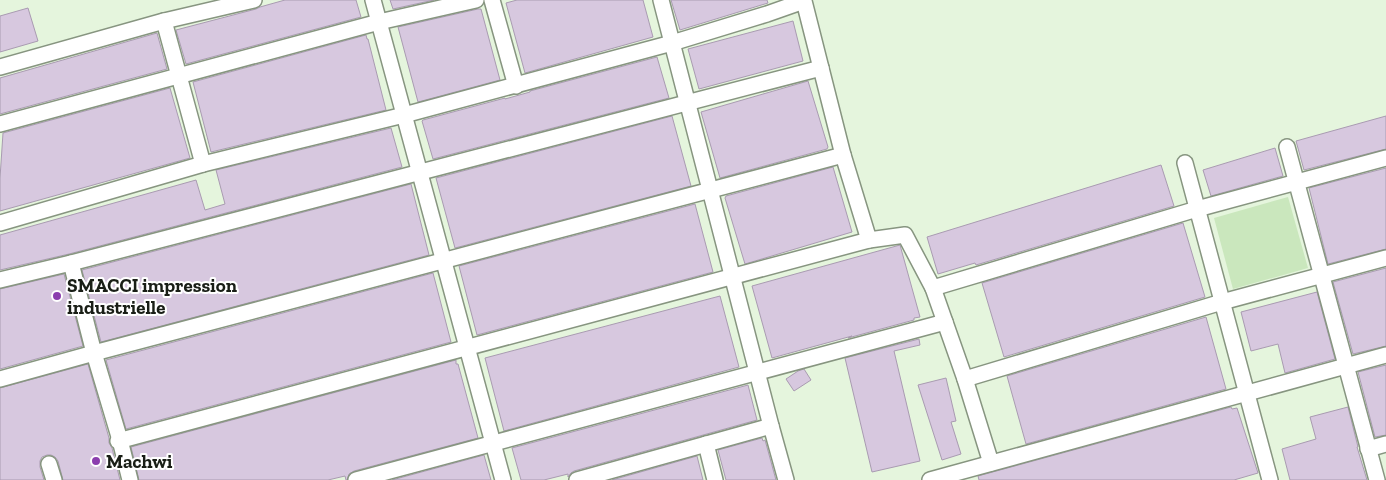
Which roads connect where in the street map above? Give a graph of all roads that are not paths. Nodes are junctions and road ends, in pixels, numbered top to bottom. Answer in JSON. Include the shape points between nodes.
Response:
{"nodes":[{"id":1,"x":254,"y":0,"type":"edge"},
{"id":2,"x":373,"y":0,"type":"edge"},
{"id":3,"x":476,"y":0,"type":"edge"},
{"id":4,"x":492,"y":0,"type":"edge"},
{"id":5,"x":661,"y":0,"type":"edge"},
{"id":6,"x":806,"y":0,"type":"edge"},
{"id":7,"x":765,"y":7,"type":"edge"},
{"id":8,"x":164,"y":21,"type":"junction"},
{"id":9,"x":379,"y":22,"type":"junction"},
{"id":10,"x":672,"y":43,"type":"junction"},
{"id":11,"x":0,"y":67,"type":"edge"},
{"id":12,"x":821,"y":68,"type":"junction"},
{"id":13,"x":179,"y":76,"type":"junction"},
{"id":14,"x":516,"y":86,"type":"junction"},
{"id":15,"x":688,"y":103,"type":"junction"},
{"id":16,"x":404,"y":115,"type":"junction"},
{"id":17,"x":0,"y":124,"type":"edge"},
{"id":18,"x":1288,"y":147,"type":"dead end"},
{"id":19,"x":843,"y":155,"type":"junction"},
{"id":20,"x":1386,"y":158,"type":"edge"},
{"id":21,"x":1185,"y":163,"type":"dead end"},
{"id":22,"x":203,"y":164,"type":"junction"},
{"id":23,"x":420,"y":173,"type":"junction"},
{"id":24,"x":1297,"y":182,"type":"junction"},
{"id":25,"x":711,"y":190,"type":"junction"},
{"id":26,"x":1197,"y":209,"type":"junction"},
{"id":27,"x":0,"y":223,"type":"edge"},
{"id":28,"x":869,"y":240,"type":"junction"},
{"id":29,"x":1386,"y":258,"type":"edge"},
{"id":30,"x":444,"y":261,"type":"junction"},
{"id":31,"x":71,"y":263,"type":"junction"},
{"id":32,"x":1322,"y":274,"type":"junction"},
{"id":33,"x":732,"y":276,"type":"junction"},
{"id":34,"x":0,"y":280,"type":"edge"},
{"id":35,"x":933,"y":288,"type":"junction"},
{"id":36,"x":1222,"y":302,"type":"junction"},
{"id":37,"x":945,"y":322,"type":"junction"},
{"id":38,"x":467,"y":347,"type":"junction"},
{"id":39,"x":94,"y":353,"type":"junction"},
{"id":40,"x":1386,"y":355,"type":"edge"},
{"id":41,"x":1346,"y":366,"type":"junction"},
{"id":42,"x":757,"y":372,"type":"junction"},
{"id":43,"x":0,"y":379,"type":"edge"},
{"id":44,"x":965,"y":380,"type":"junction"},
{"id":45,"x":1246,"y":393,"type":"junction"},
{"id":46,"x":771,"y":426,"type":"junction"},
{"id":47,"x":119,"y":440,"type":"junction"},
{"id":48,"x":493,"y":443,"type":"junction"},
{"id":49,"x":706,"y":444,"type":"junction"},
{"id":50,"x":1386,"y":444,"type":"edge"},
{"id":51,"x":1368,"y":449,"type":"junction"},
{"id":52,"x":991,"y":463,"type":"junction"},
{"id":53,"x":50,"y":464,"type":"dead end"},
{"id":54,"x":1268,"y":479,"type":"edge"},
{"id":55,"x":54,"y":480,"type":"edge"},
{"id":56,"x":130,"y":480,"type":"edge"},
{"id":57,"x":356,"y":480,"type":"edge"},
{"id":58,"x":503,"y":480,"type":"edge"},
{"id":59,"x":577,"y":480,"type":"edge"},
{"id":60,"x":715,"y":480,"type":"edge"},
{"id":61,"x":786,"y":480,"type":"edge"},
{"id":62,"x":930,"y":480,"type":"edge"},
{"id":63,"x":1377,"y":480,"type":"edge"}],
"edges":[{"from":1,"to":8,"type":"street"},
{"from":2,"to":9,"type":"street"},
{"from":3,"to":9,"type":"street"},
{"from":4,"to":14,"type":"street"},
{"from":5,"to":10,"type":"street"},
{"from":6,"to":7,"type":"street"},
{"from":6,"to":12,"type":"street"},
{"from":7,"to":10,"type":"street"},
{"from":8,"to":11,"type":"street"},
{"from":8,"to":13,"type":"street"},
{"from":9,"to":13,"type":"street"},
{"from":9,"to":16,"type":"street"},
{"from":10,"to":14,"type":"street"},
{"from":10,"to":15,"type":"street"},
{"from":12,"to":15,"type":"street"},
{"from":12,"to":19,"type":"street"},
{"from":13,"to":17,"type":"street"},
{"from":13,"to":22,"type":"street"},
{"from":14,"to":16,"type":"street"},
{"from":15,"to":23,"type":"street"},
{"from":15,"to":25,"type":"street"},
{"from":16,"to":22,"type":"street"},
{"from":16,"to":23,"type":"street"},
{"from":18,"to":24,"type":"street"},
{"from":19,"to":25,"type":"street"},
{"from":19,"to":28,"type":"street"},
{"from":20,"to":24,"type":"street"},
{"from":21,"to":26,"type":"street"},
{"from":22,"to":27,"type":"street"},
{"from":23,"to":30,"type":"street"},
{"from":23,"to":31,"type":"street"},
{"from":24,"to":26,"type":"street"},
{"from":24,"to":32,"type":"street"},
{"from":25,"to":30,"type":"street"},
{"from":25,"to":33,"type":"street"},
{"from":26,"to":35,"type":"street"},
{"from":26,"to":36,"type":"street"},
{"from":28,"to":33,"type":"street"},
{"from":28,"to":35,"type":"street","via":[[905,235]]},
{"from":29,"to":32,"type":"street"},
{"from":30,"to":38,"type":"street"},
{"from":30,"to":39,"type":"street"},
{"from":31,"to":34,"type":"street"},
{"from":31,"to":39,"type":"street"},
{"from":32,"to":36,"type":"street"},
{"from":32,"to":41,"type":"street"},
{"from":33,"to":38,"type":"street"},
{"from":33,"to":42,"type":"street"},
{"from":35,"to":37,"type":"street"},
{"from":36,"to":44,"type":"street"},
{"from":36,"to":45,"type":"street"},
{"from":37,"to":42,"type":"street"},
{"from":37,"to":44,"type":"street"},
{"from":38,"to":47,"type":"street"},
{"from":38,"to":48,"type":"street"},
{"from":39,"to":43,"type":"street"},
{"from":39,"to":47,"type":"street"},
{"from":40,"to":41,"type":"street"},
{"from":41,"to":45,"type":"street"},
{"from":41,"to":51,"type":"street"},
{"from":42,"to":46,"type":"street"},
{"from":42,"to":48,"type":"street"},
{"from":44,"to":52,"type":"street"},
{"from":45,"to":52,"type":"street"},
{"from":45,"to":54,"type":"street"},
{"from":46,"to":49,"type":"street"},
{"from":46,"to":61,"type":"street"},
{"from":47,"to":56,"type":"street"},
{"from":48,"to":57,"type":"street"},
{"from":48,"to":58,"type":"street"},
{"from":49,"to":59,"type":"street"},
{"from":49,"to":60,"type":"street"},
{"from":50,"to":51,"type":"street"},
{"from":51,"to":63,"type":"street"},
{"from":52,"to":62,"type":"street"},
{"from":53,"to":55,"type":"street"}]}
